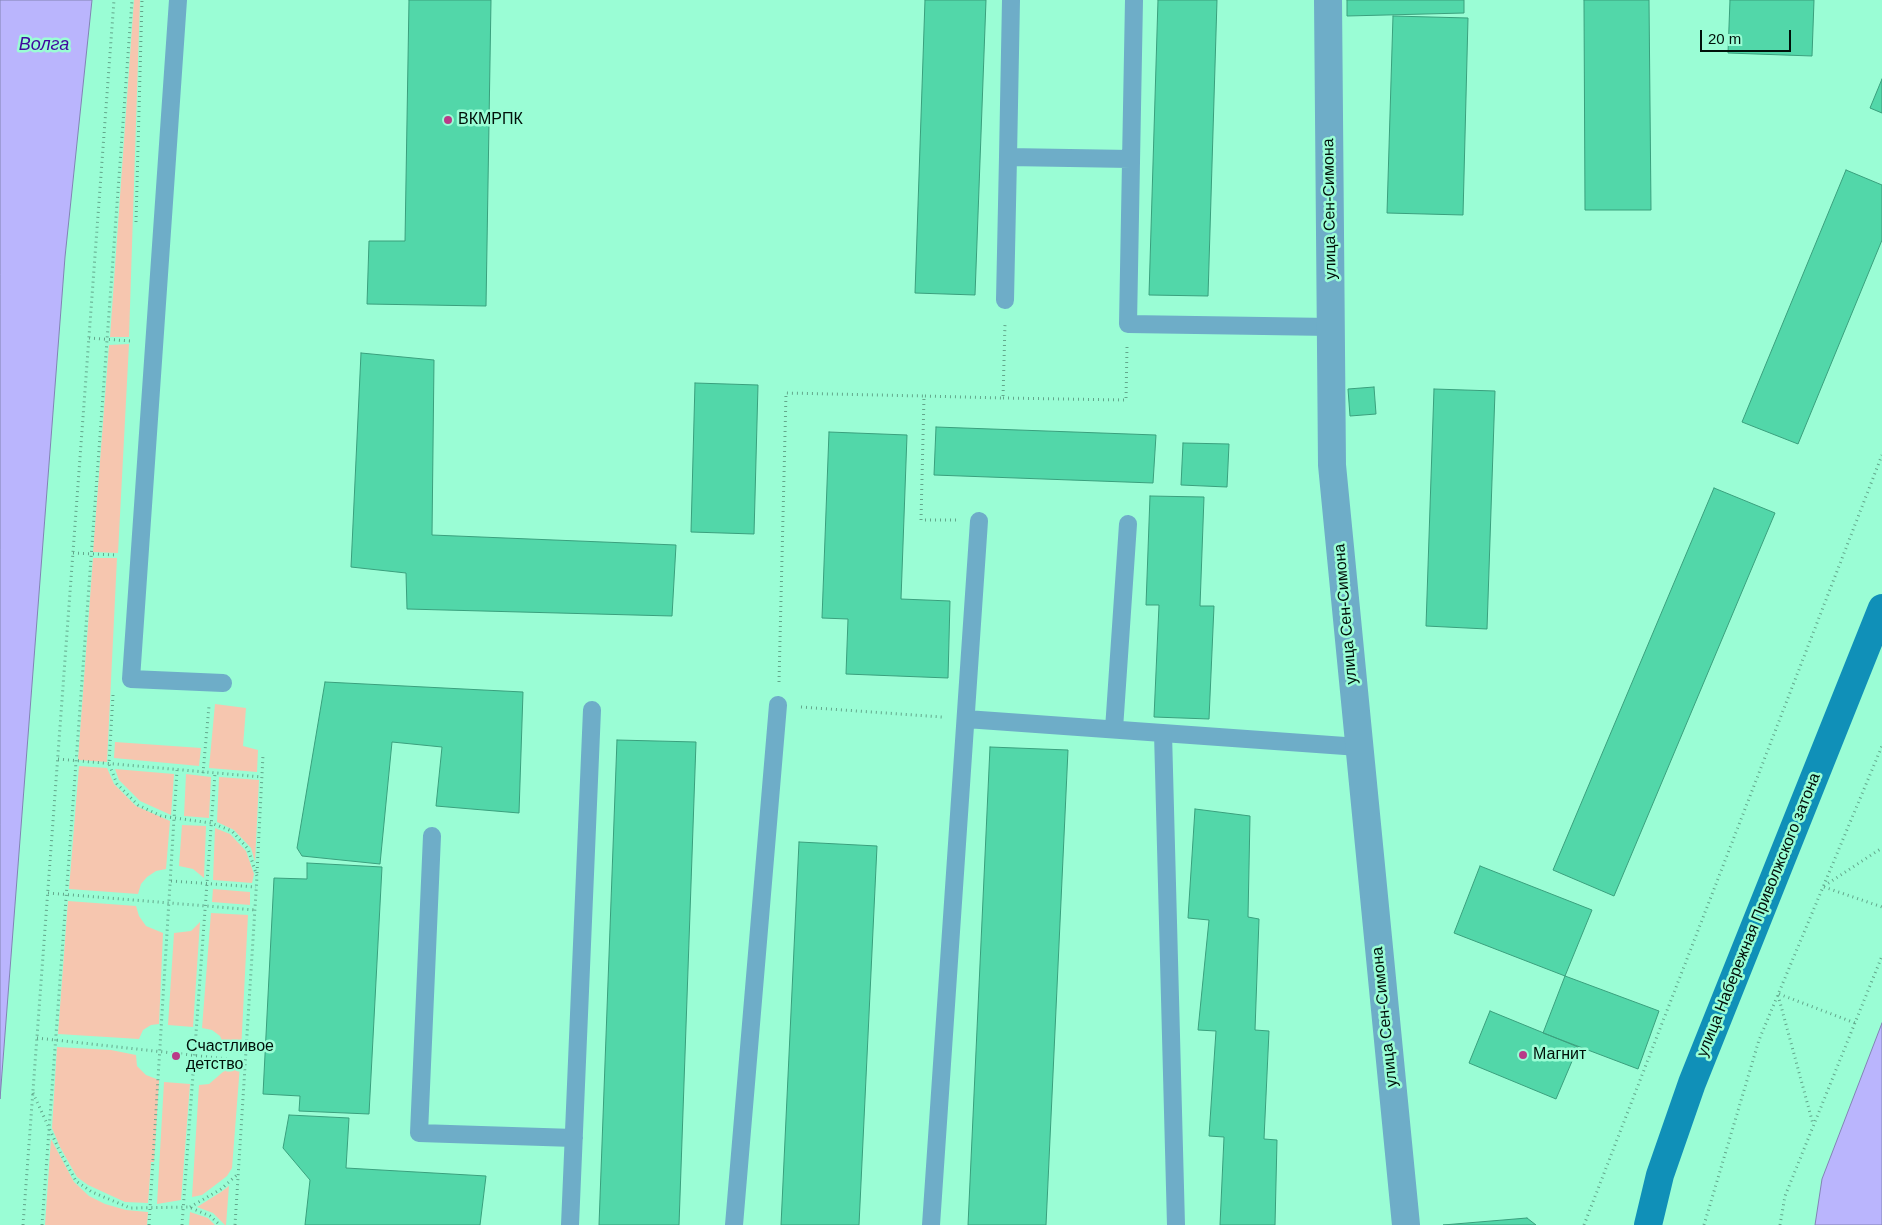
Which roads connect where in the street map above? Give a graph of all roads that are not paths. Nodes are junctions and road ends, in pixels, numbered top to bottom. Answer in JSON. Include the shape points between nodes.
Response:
{"nodes":[{"id":1,"x":178,"y":0,"type":"edge"},
{"id":2,"x":1011,"y":0,"type":"edge"},
{"id":3,"x":1134,"y":0,"type":"edge"},
{"id":4,"x":1328,"y":0,"type":"edge"},
{"id":5,"x":1008,"y":156,"type":"junction"},
{"id":6,"x":1131,"y":159,"type":"junction"},
{"id":7,"x":1005,"y":300,"type":"road end"},
{"id":8,"x":1331,"y":327,"type":"junction"},
{"id":9,"x":979,"y":521,"type":"road end"},
{"id":10,"x":1128,"y":524,"type":"dead end"},
{"id":11,"x":1882,"y":608,"type":"edge"},
{"id":12,"x":217,"y":683,"type":"road end"},
{"id":13,"x":778,"y":705,"type":"road end"},
{"id":14,"x":592,"y":710,"type":"dead end"},
{"id":15,"x":966,"y":719,"type":"junction"},
{"id":16,"x":1114,"y":729,"type":"junction"},
{"id":17,"x":1163,"y":733,"type":"junction"},
{"id":18,"x":1359,"y":747,"type":"junction"},
{"id":19,"x":432,"y":836,"type":"dead end"},
{"id":20,"x":574,"y":1138,"type":"junction"},
{"id":21,"x":570,"y":1225,"type":"edge"},
{"id":22,"x":734,"y":1225,"type":"edge"},
{"id":23,"x":931,"y":1225,"type":"edge"},
{"id":24,"x":1176,"y":1225,"type":"edge"},
{"id":25,"x":1406,"y":1225,"type":"edge"},
{"id":26,"x":1648,"y":1225,"type":"edge"}],
"edges":[{"from":1,"to":12,"type":"lane","via":[[130,678]]},
{"from":2,"to":5,"type":"lane"},
{"from":3,"to":6,"type":"lane"},
{"from":4,"to":8,"type":"street","name":"улица Сен-Симона"},
{"from":5,"to":6,"type":"lane"},
{"from":5,"to":7,"type":"lane"},
{"from":6,"to":8,"type":"lane","via":[[1128,324]]},
{"from":8,"to":18,"type":"street","name":"улица Сен-Симона","via":[[1332,465]]},
{"from":9,"to":15,"type":"lane"},
{"from":10,"to":16,"type":"lane"},
{"from":11,"to":26,"type":"main road","name":"улица Набережная Приволжского затона","via":[[1692,1083],[1660,1175]]},
{"from":13,"to":22,"type":"lane"},
{"from":14,"to":20,"type":"lane"},
{"from":15,"to":16,"type":"lane"},
{"from":15,"to":23,"type":"lane"},
{"from":16,"to":17,"type":"lane"},
{"from":17,"to":18,"type":"lane"},
{"from":17,"to":24,"type":"lane"},
{"from":18,"to":25,"type":"street","name":"улица Сен-Симона"},
{"from":19,"to":20,"type":"lane","via":[[419,1133]]},
{"from":20,"to":21,"type":"lane"}]}
